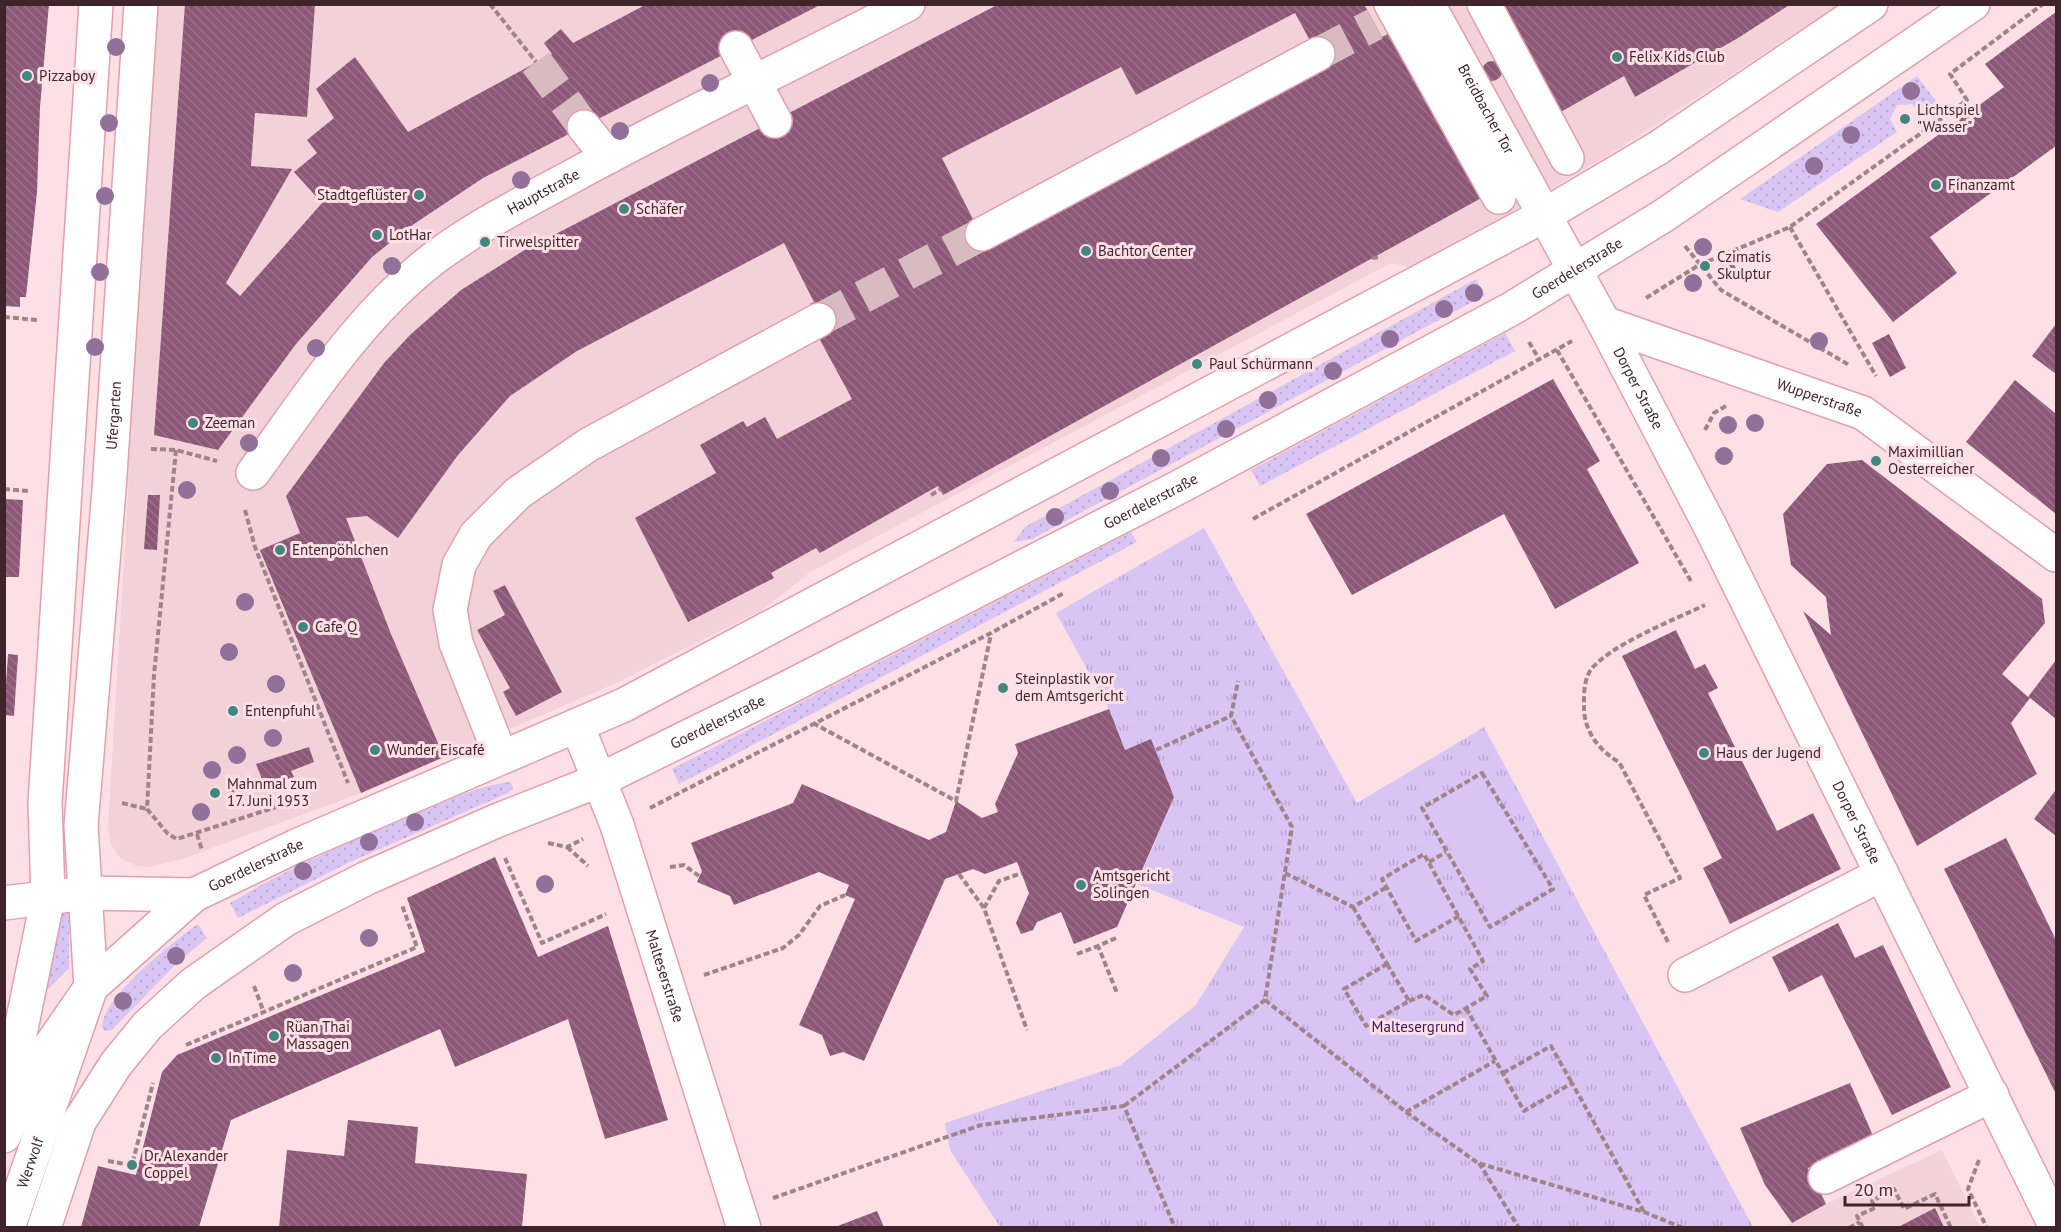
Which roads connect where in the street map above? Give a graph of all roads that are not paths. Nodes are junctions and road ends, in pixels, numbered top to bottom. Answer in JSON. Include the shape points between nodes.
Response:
{"nodes":[{"id":1,"x":96,"y":4,"type":"edge"},
{"id":2,"x":141,"y":4,"type":"edge"},
{"id":3,"x":908,"y":4,"type":"edge"},
{"id":4,"x":1428,"y":4,"type":"edge"},
{"id":5,"x":1484,"y":4,"type":"edge"},
{"id":6,"x":1871,"y":4,"type":"edge"},
{"id":7,"x":1973,"y":4,"type":"edge"},
{"id":8,"x":1393,"y":11,"type":"edge"},
{"id":9,"x":736,"y":48,"type":"dead end"},
{"id":10,"x":1318,"y":54,"type":"tunnel mouth"},
{"id":11,"x":755,"y":84,"type":"junction"},
{"id":12,"x":775,"y":121,"type":"dead end"},
{"id":13,"x":584,"y":127,"type":"tunnel mouth"},
{"id":14,"x":608,"y":157,"type":"junction"},
{"id":15,"x":1567,"y":158,"type":"dead end"},
{"id":16,"x":1499,"y":197,"type":"dead end"},
{"id":17,"x":1543,"y":216,"type":"junction"},
{"id":18,"x":982,"y":234,"type":"tunnel mouth"},
{"id":19,"x":1574,"y":271,"type":"junction"},
{"id":20,"x":819,"y":320,"type":"tunnel mouth"},
{"id":21,"x":1604,"y":323,"type":"junction"},
{"id":22,"x":253,"y":473,"type":"road end"},
{"id":23,"x":2056,"y":555,"type":"edge"},
{"id":24,"x":577,"y":725,"type":"junction"},
{"id":25,"x":501,"y":757,"type":"junction"},
{"id":26,"x":600,"y":780,"type":"junction"},
{"id":27,"x":1882,"y":874,"type":"junction"},
{"id":28,"x":86,"y":893,"type":"junction"},
{"id":29,"x":194,"y":895,"type":"junction"},
{"id":30,"x":48,"y":897,"type":"junction"},
{"id":31,"x":4,"y":903,"type":"edge"},
{"id":32,"x":1685,"y":975,"type":"road end"},
{"id":33,"x":92,"y":987,"type":"junction"},
{"id":34,"x":1992,"y":1095,"type":"junction"},
{"id":35,"x":4,"y":1112,"type":"edge"},
{"id":36,"x":4,"y":1136,"type":"edge"},
{"id":37,"x":1825,"y":1177,"type":"dead end"},
{"id":38,"x":8,"y":1227,"type":"edge"},
{"id":39,"x":44,"y":1227,"type":"edge"},
{"id":40,"x":744,"y":1227,"type":"edge"},
{"id":41,"x":2056,"y":1227,"type":"edge"}],
"edges":[{"from":1,"to":30,"type":"street","via":[[45,803]]},
{"from":2,"to":28,"type":"street","name":"Ufergarten","via":[[109,490],[81,826]]},
{"from":3,"to":11,"type":"street","name":"Hauptstraße"},
{"from":4,"to":17,"type":"street","name":"Breidbacher Tor"},
{"from":5,"to":15,"type":"street"},
{"from":6,"to":17,"type":"street","name":"Goerdelerstraße","via":[[1658,148]]},
{"from":7,"to":19,"type":"street","name":"Goerdelerstraße","via":[[1664,216]]},
{"from":8,"to":16,"type":"street","name":"Breidbacher Tor"},
{"from":9,"to":11,"type":"street"},
{"from":10,"to":18,"type":"street"},
{"from":11,"to":12,"type":"street"},
{"from":11,"to":14,"type":"street","name":"Hauptstraße"},
{"from":13,"to":14,"type":"street"},
{"from":14,"to":22,"type":"street","name":"Hauptstraße","via":[[475,230],[424,266],[363,325]]},
{"from":17,"to":19,"type":"street"},
{"from":17,"to":24,"type":"street","name":"Goerdelerstraße","via":[[624,705]]},
{"from":19,"to":21,"type":"street"},
{"from":19,"to":26,"type":"street","name":"Goerdelerstraße","via":[[1511,309],[1179,487]]},
{"from":20,"to":25,"type":"street","via":[[588,445],[518,493],[476,535],[459,565],[450,610],[456,644]]},
{"from":21,"to":23,"type":"street","name":"Wupperstraße","via":[[1863,413]]},
{"from":21,"to":27,"type":"street","name":"Dorper Straße","via":[[1710,526]]},
{"from":24,"to":25,"type":"street","name":"Goerdelerstraße"},
{"from":24,"to":26,"type":"street","name":"Malteserstraße"},
{"from":25,"to":29,"type":"street","name":"Goerdelerstraße"},
{"from":26,"to":39,"type":"street","name":"Goerdelerstraße","via":[[367,878],[286,919],[193,984],[147,1026],[116,1064],[79,1122]]},
{"from":26,"to":40,"type":"street","name":"Malteserstraße"},
{"from":27,"to":32,"type":"street"},
{"from":27,"to":34,"type":"street","name":"Dorper Straße"},
{"from":28,"to":29,"type":"street","name":"Goerdelerstraße"},
{"from":28,"to":30,"type":"street","name":"Goerdelerstraße"},
{"from":28,"to":33,"type":"street"},
{"from":29,"to":33,"type":"street","name":"Goerdelerstraße"},
{"from":30,"to":31,"type":"street","name":"Goerdelerstraße"},
{"from":30,"to":35,"type":"street"},
{"from":33,"to":36,"type":"street","name":"Goerdelerstraße","via":[[35,1068]]},
{"from":33,"to":38,"type":"street","name":"Werwolf"},
{"from":34,"to":37,"type":"street"},
{"from":34,"to":41,"type":"street","name":"Dorper Straße"}]}
